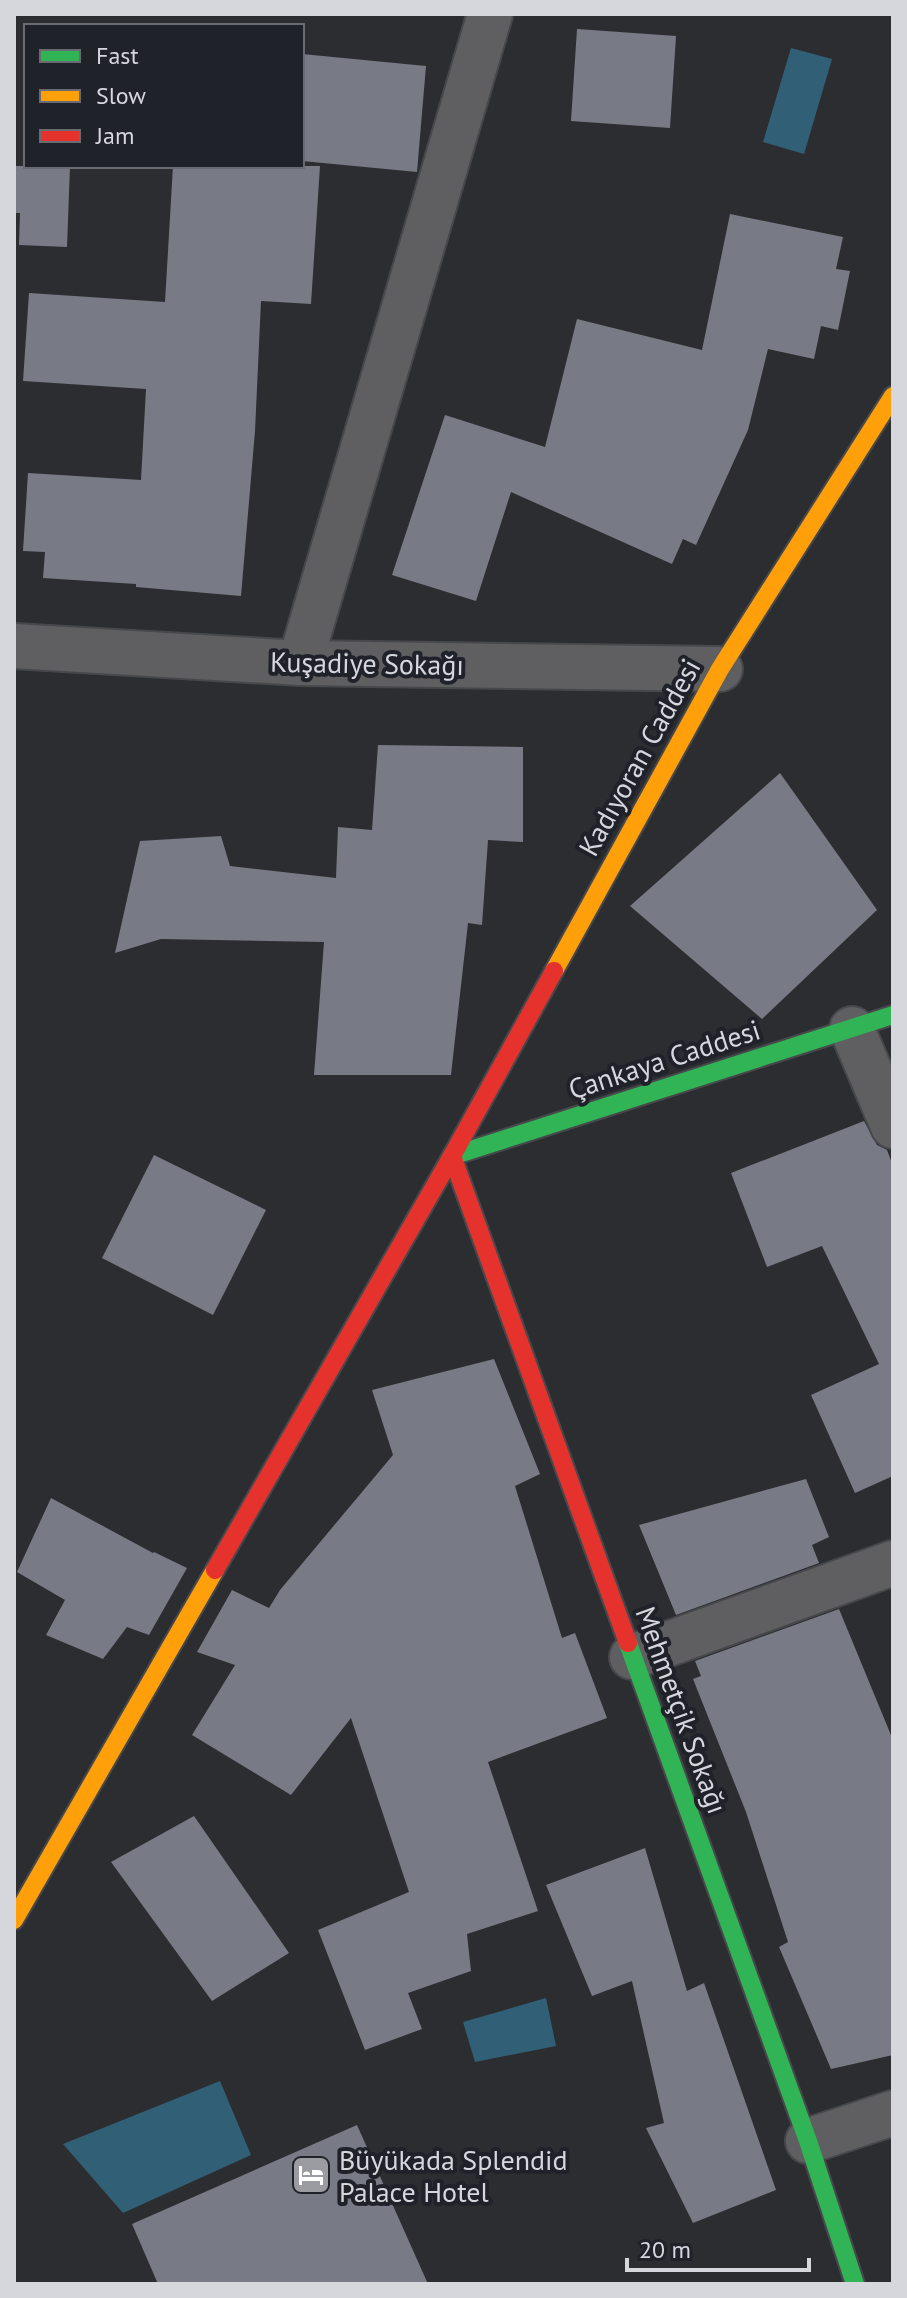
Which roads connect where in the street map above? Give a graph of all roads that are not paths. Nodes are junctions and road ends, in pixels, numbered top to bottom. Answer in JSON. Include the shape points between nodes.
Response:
{"nodes":[{"id":1,"x":490,"y":14,"type":"edge"},
{"id":2,"x":893,"y":396,"type":"edge"},
{"id":3,"x":14,"y":646,"type":"edge"},
{"id":4,"x":300,"y":663,"type":"junction"},
{"id":5,"x":720,"y":669,"type":"junction"},
{"id":6,"x":893,"y":1015,"type":"edge"},
{"id":7,"x":852,"y":1029,"type":"junction"},
{"id":8,"x":893,"y":1126,"type":"edge"},
{"id":9,"x":452,"y":1156,"type":"junction"},
{"id":10,"x":893,"y":1563,"type":"edge"},
{"id":11,"x":632,"y":1657,"type":"junction"},
{"id":12,"x":14,"y":1920,"type":"edge"},
{"id":13,"x":893,"y":2113,"type":"edge"},
{"id":14,"x":808,"y":2141,"type":"junction"},
{"id":15,"x":855,"y":2284,"type":"edge"}],
"edges":[{"from":1,"to":4,"type":"street"},
{"from":2,"to":5,"type":"street","name":"Kadıyoran Caddesi"},
{"from":3,"to":4,"type":"street","name":"Kuşadiye Sokağı"},
{"from":4,"to":5,"type":"street","name":"Kuşadiye Sokağı"},
{"from":5,"to":9,"type":"street","name":"Kadıyoran Caddesi"},
{"from":6,"to":7,"type":"street","name":"Çankaya Caddesi"},
{"from":7,"to":8,"type":"street"},
{"from":7,"to":9,"type":"street","name":"Çankaya Caddesi"},
{"from":9,"to":11,"type":"street","name":"Mehmetçik Sokağı"},
{"from":9,"to":12,"type":"street","name":"Kadıyoran Caddesi"},
{"from":10,"to":11,"type":"street"},
{"from":11,"to":14,"type":"street","name":"Mehmetçik Sokağı"},
{"from":13,"to":14,"type":"street"},
{"from":14,"to":15,"type":"street","name":"Mehmetçik Sokağı"}]}
